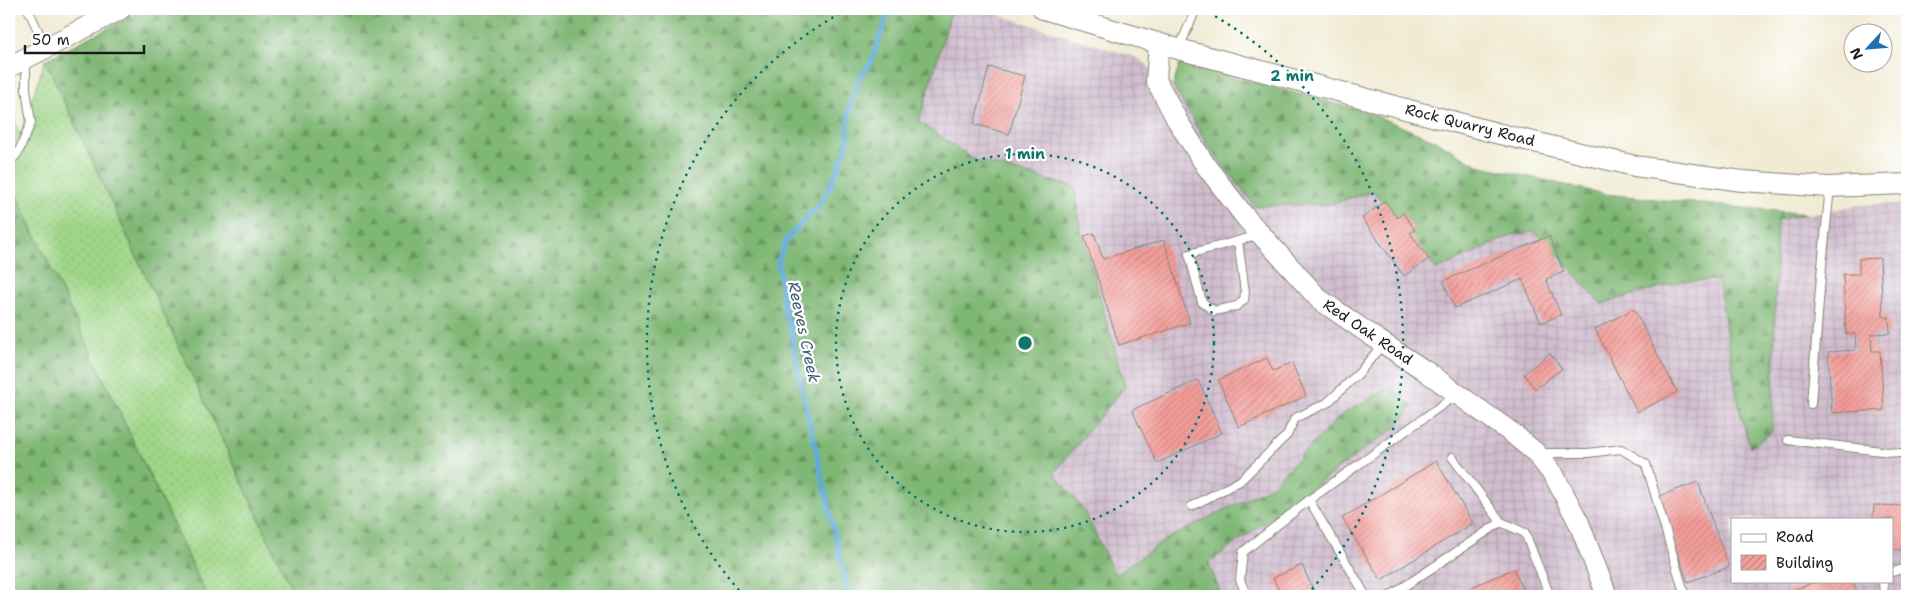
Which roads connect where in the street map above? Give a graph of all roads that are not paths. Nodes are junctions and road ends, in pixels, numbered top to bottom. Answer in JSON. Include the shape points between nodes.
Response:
{"nodes":[{"id":1,"x":28,"y":9,"type":"edge"},
{"id":2,"x":122,"y":9,"type":"edge"},
{"id":3,"x":1043,"y":9,"type":"edge"},
{"id":4,"x":1196,"y":9,"type":"edge"},
{"id":5,"x":1159,"y":44,"type":"junction"},
{"id":6,"x":46,"y":48,"type":"junction"},
{"id":7,"x":1178,"y":49,"type":"junction"},
{"id":8,"x":17,"y":62,"type":"edge"},
{"id":9,"x":9,"y":163,"type":"edge"},
{"id":10,"x":1907,"y":184,"type":"edge"},
{"id":11,"x":1830,"y":187,"type":"junction"},
{"id":12,"x":1261,"y":235,"type":"junction"},
{"id":13,"x":1238,"y":241,"type":"junction"},
{"id":14,"x":1383,"y":343,"type":"junction"},
{"id":15,"x":1458,"y":394,"type":"junction"},
{"id":16,"x":1811,"y":404,"type":"dead end"},
{"id":17,"x":1788,"y":440,"type":"dead end"},
{"id":18,"x":1536,"y":453,"type":"junction"},
{"id":19,"x":1907,"y":454,"type":"edge"},
{"id":20,"x":1452,"y":456,"type":"dead end"},
{"id":21,"x":1309,"y":500,"type":"junction"},
{"id":22,"x":1192,"y":506,"type":"dead end"},
{"id":23,"x":1501,"y":522,"type":"junction"},
{"id":24,"x":1907,"y":568,"type":"edge"},
{"id":25,"x":1894,"y":571,"type":"edge"},
{"id":26,"x":1883,"y":582,"type":"edge"},
{"id":27,"x":1247,"y":596,"type":"edge"},
{"id":28,"x":1366,"y":596,"type":"edge"},
{"id":29,"x":1390,"y":596,"type":"edge"},
{"id":30,"x":1550,"y":596,"type":"edge"},
{"id":31,"x":1607,"y":596,"type":"edge"},
{"id":32,"x":1685,"y":596,"type":"edge"},
{"id":33,"x":1884,"y":596,"type":"edge"}],
"edges":[{"from":1,"to":6,"type":"lane"},
{"from":2,"to":6,"type":"street"},
{"from":3,"to":5,"type":"street","name":"Rock Quarry Road"},
{"from":4,"to":7,"type":"lane"},
{"from":5,"to":7,"type":"street","name":"Rock Quarry Road"},
{"from":5,"to":12,"type":"street","name":"Red Oak Road","via":[[1156,80],[1177,120],[1206,166]]},
{"from":6,"to":8,"type":"street"},
{"from":7,"to":11,"type":"street","name":"Rock Quarry Road","via":[[1635,166],[1742,181]]},
{"from":8,"to":9,"type":"lane","via":[[26,90],[31,123],[18,153]]},
{"from":10,"to":11,"type":"street","name":"Rock Quarry Road"},
{"from":11,"to":16,"type":"lane"},
{"from":12,"to":13,"type":"lane"},
{"from":12,"to":14,"type":"street","name":"Red Oak Road","via":[[1320,299]]},
{"from":13,"to":13,"type":"lane","via":[[1189,254],[1202,302],[1214,312],[1237,306],[1244,300]]},
{"from":14,"to":15,"type":"street","name":"Red Oak Road"},
{"from":14,"to":22,"type":"lane","via":[[1359,373],[1327,403],[1295,418],[1287,435],[1240,481]]},
{"from":15,"to":18,"type":"street","name":"Red Oak Road"},
{"from":15,"to":21,"type":"lane"},
{"from":17,"to":19,"type":"lane"},
{"from":18,"to":31,"type":"street","name":"Red Oak Road","via":[[1555,476],[1579,522]]},
{"from":18,"to":32,"type":"lane","via":[[1621,449],[1646,464]]},
{"from":20,"to":23,"type":"lane"},
{"from":21,"to":27,"type":"lane","via":[[1243,552],[1240,580]]},
{"from":21,"to":28,"type":"lane"},
{"from":23,"to":29,"type":"lane"},
{"from":23,"to":30,"type":"lane","via":[[1525,533]]},
{"from":24,"to":25,"type":"lane"},
{"from":26,"to":33,"type":"lane"}]}
